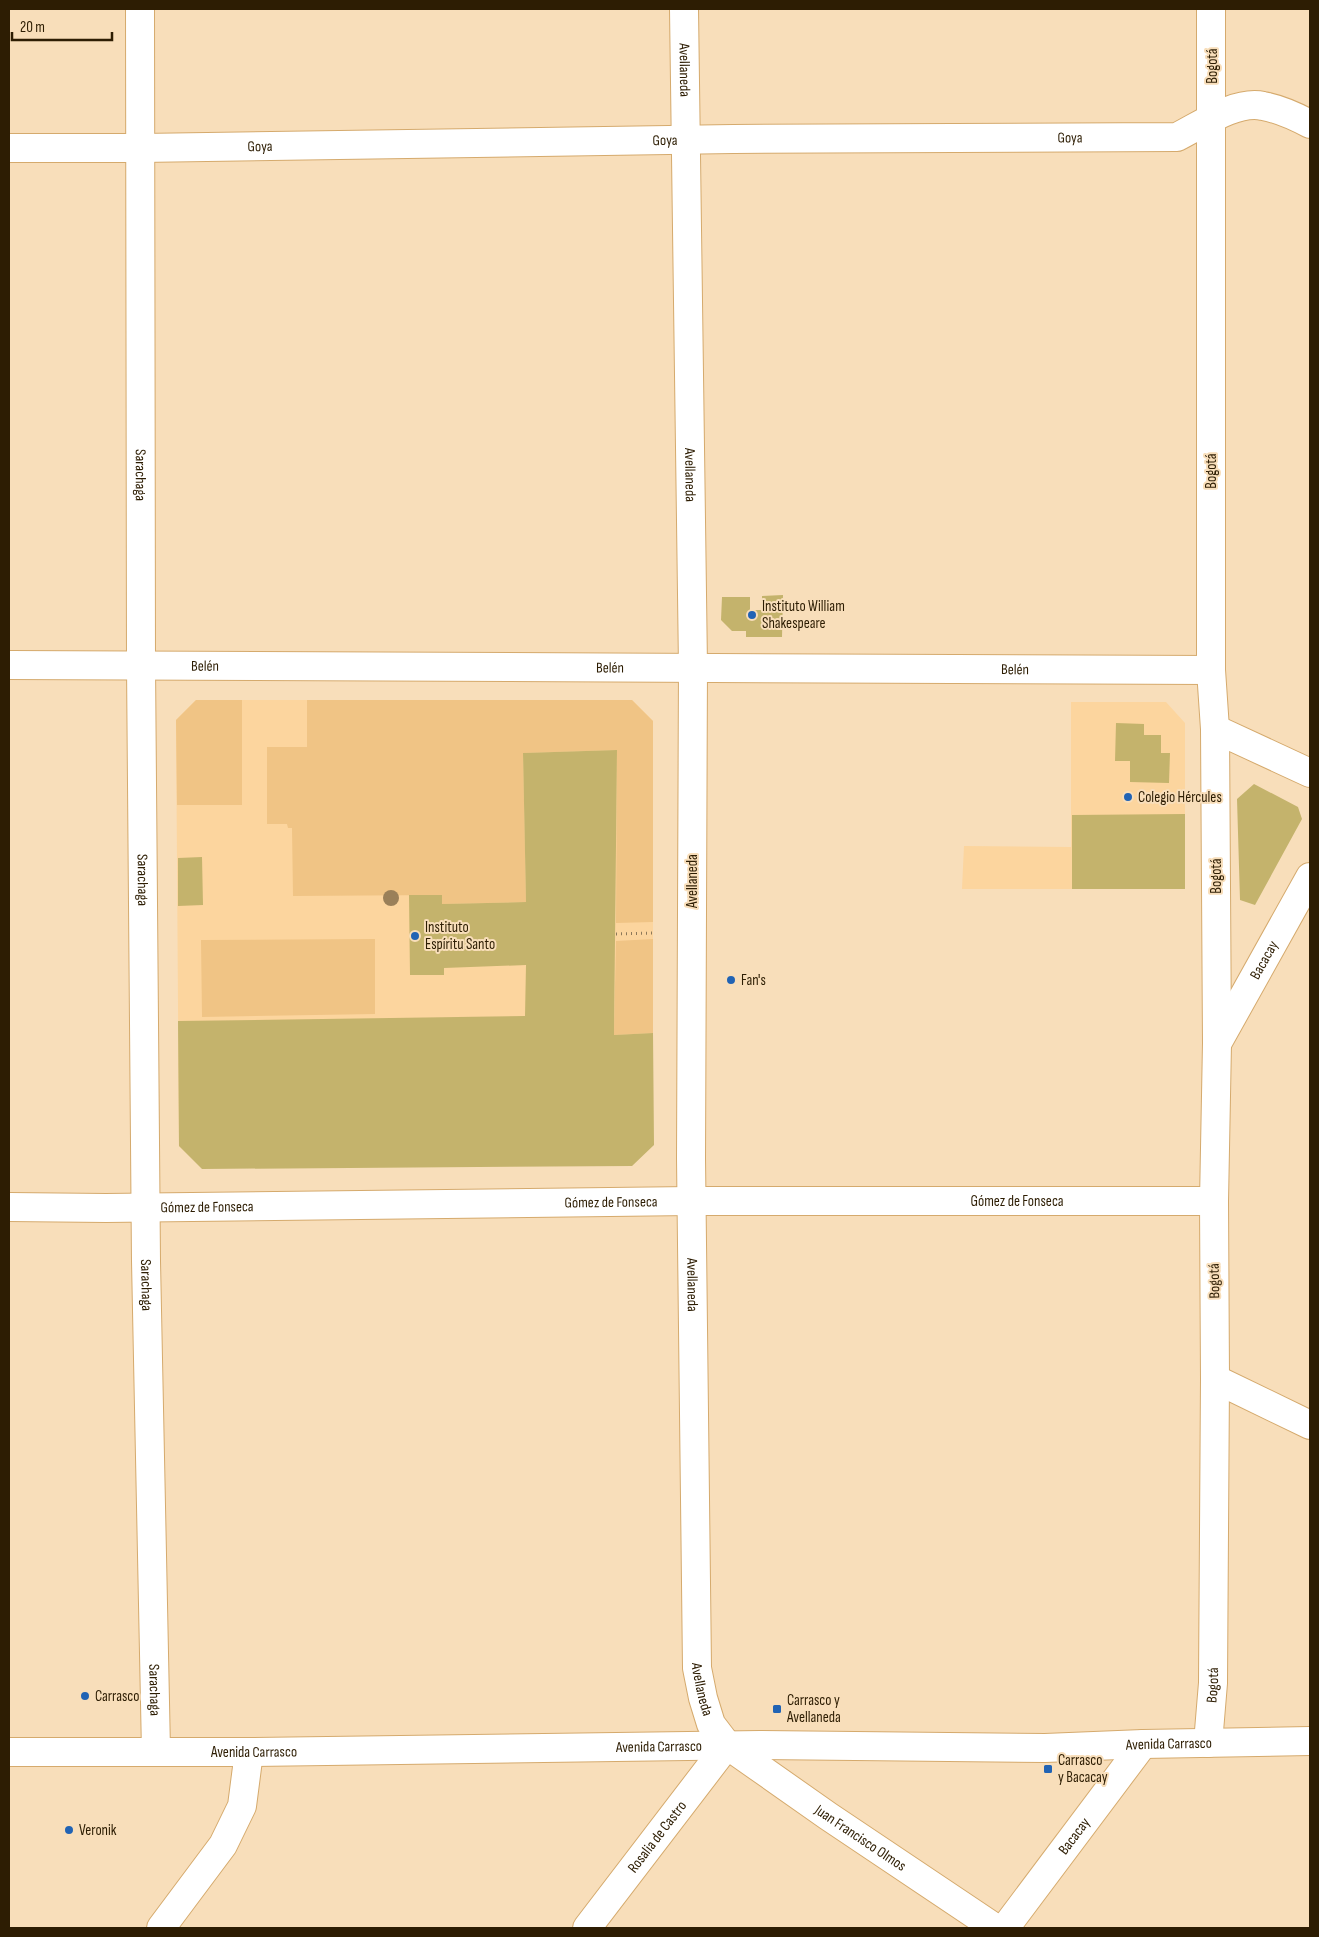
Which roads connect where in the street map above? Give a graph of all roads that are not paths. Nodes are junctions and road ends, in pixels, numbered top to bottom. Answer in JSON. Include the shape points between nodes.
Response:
{"nodes":[{"id":1,"x":140,"y":9,"type":"edge"},
{"id":2,"x":684,"y":9,"type":"edge"},
{"id":3,"x":1211,"y":9,"type":"edge"},
{"id":4,"x":1212,"y":119,"type":"junction"},
{"id":5,"x":1310,"y":124,"type":"edge"},
{"id":6,"x":685,"y":140,"type":"junction"},
{"id":7,"x":9,"y":148,"type":"edge"},
{"id":8,"x":141,"y":148,"type":"junction"},
{"id":9,"x":9,"y":665,"type":"edge"},
{"id":10,"x":141,"y":665,"type":"junction"},
{"id":11,"x":693,"y":667,"type":"junction"},
{"id":12,"x":1211,"y":670,"type":"junction"},
{"id":13,"x":1215,"y":729,"type":"junction"},
{"id":14,"x":1310,"y":773,"type":"edge"},
{"id":15,"x":1310,"y":876,"type":"edge"},
{"id":16,"x":1217,"y":1043,"type":"junction"},
{"id":17,"x":691,"y":1201,"type":"junction"},
{"id":18,"x":1214,"y":1201,"type":"junction"},
{"id":19,"x":9,"y":1207,"type":"edge"},
{"id":20,"x":146,"y":1208,"type":"junction"},
{"id":21,"x":1216,"y":1379,"type":"junction"},
{"id":22,"x":1310,"y":1425,"type":"edge"},
{"id":23,"x":1310,"y":1741,"type":"edge"},
{"id":24,"x":1208,"y":1743,"type":"junction"},
{"id":25,"x":1143,"y":1744,"type":"junction"},
{"id":26,"x":728,"y":1745,"type":"junction"},
{"id":27,"x":9,"y":1752,"type":"edge"},
{"id":28,"x":156,"y":1752,"type":"junction"},
{"id":29,"x":249,"y":1752,"type":"junction"},
{"id":30,"x":161,"y":1928,"type":"edge"},
{"id":31,"x":587,"y":1928,"type":"edge"},
{"id":32,"x":995,"y":1928,"type":"edge"},
{"id":33,"x":1005,"y":1928,"type":"edge"}],
"edges":[{"from":1,"to":8,"type":"street","name":"Sarachaga"},
{"from":2,"to":6,"type":"street","name":"Avellaneda"},
{"from":3,"to":4,"type":"street","name":"Bogotá"},
{"from":4,"to":5,"type":"street","name":"Goya","via":[[1231,110],[1262,105]]},
{"from":4,"to":6,"type":"street","name":"Goya","via":[[1177,137]]},
{"from":4,"to":12,"type":"street","name":"Bogotá"},
{"from":6,"to":8,"type":"street","name":"Goya"},
{"from":6,"to":11,"type":"street","name":"Avellaneda"},
{"from":7,"to":8,"type":"street","name":"Goya"},
{"from":8,"to":10,"type":"street","name":"Sarachaga"},
{"from":9,"to":10,"type":"street","name":"Belén"},
{"from":10,"to":11,"type":"street","name":"Belén"},
{"from":10,"to":20,"type":"street","name":"Sarachaga"},
{"from":11,"to":12,"type":"street","name":"Belén"},
{"from":11,"to":17,"type":"street","name":"Avellaneda"},
{"from":12,"to":13,"type":"street","name":"Bogotá"},
{"from":13,"to":14,"type":"street"},
{"from":13,"to":16,"type":"street","name":"Bogotá"},
{"from":15,"to":16,"type":"street","name":"Bacacay"},
{"from":16,"to":18,"type":"street","name":"Bogotá"},
{"from":17,"to":18,"type":"street","name":"Gómez de Fonseca"},
{"from":17,"to":20,"type":"street","name":"Gómez de Fonseca"},
{"from":17,"to":26,"type":"street","name":"Avellaneda","via":[[697,1668],[711,1724]]},
{"from":18,"to":21,"type":"street","name":"Bogotá"},
{"from":19,"to":20,"type":"street","name":"Gómez de Fonseca"},
{"from":20,"to":28,"type":"street","name":"Sarachaga"},
{"from":21,"to":22,"type":"street"},
{"from":21,"to":24,"type":"street","name":"Bogotá","via":[[1213,1683]]},
{"from":23,"to":24,"type":"street","name":"Avenida Carrasco"},
{"from":24,"to":25,"type":"street","name":"Avenida Carrasco"},
{"from":25,"to":26,"type":"street","name":"Avenida Carrasco","via":[[1045,1748]]},
{"from":25,"to":33,"type":"street","name":"Bacacay"},
{"from":26,"to":29,"type":"street","name":"Avenida Carrasco"},
{"from":26,"to":31,"type":"street","name":"Rosalia de Castro"},
{"from":26,"to":32,"type":"street","name":"Juan Francisco Olmos"},
{"from":27,"to":28,"type":"street","name":"Avenida Carrasco"},
{"from":28,"to":29,"type":"street","name":"Avenida Carrasco"},
{"from":29,"to":30,"type":"street","via":[[242,1806],[227,1837]]}]}
